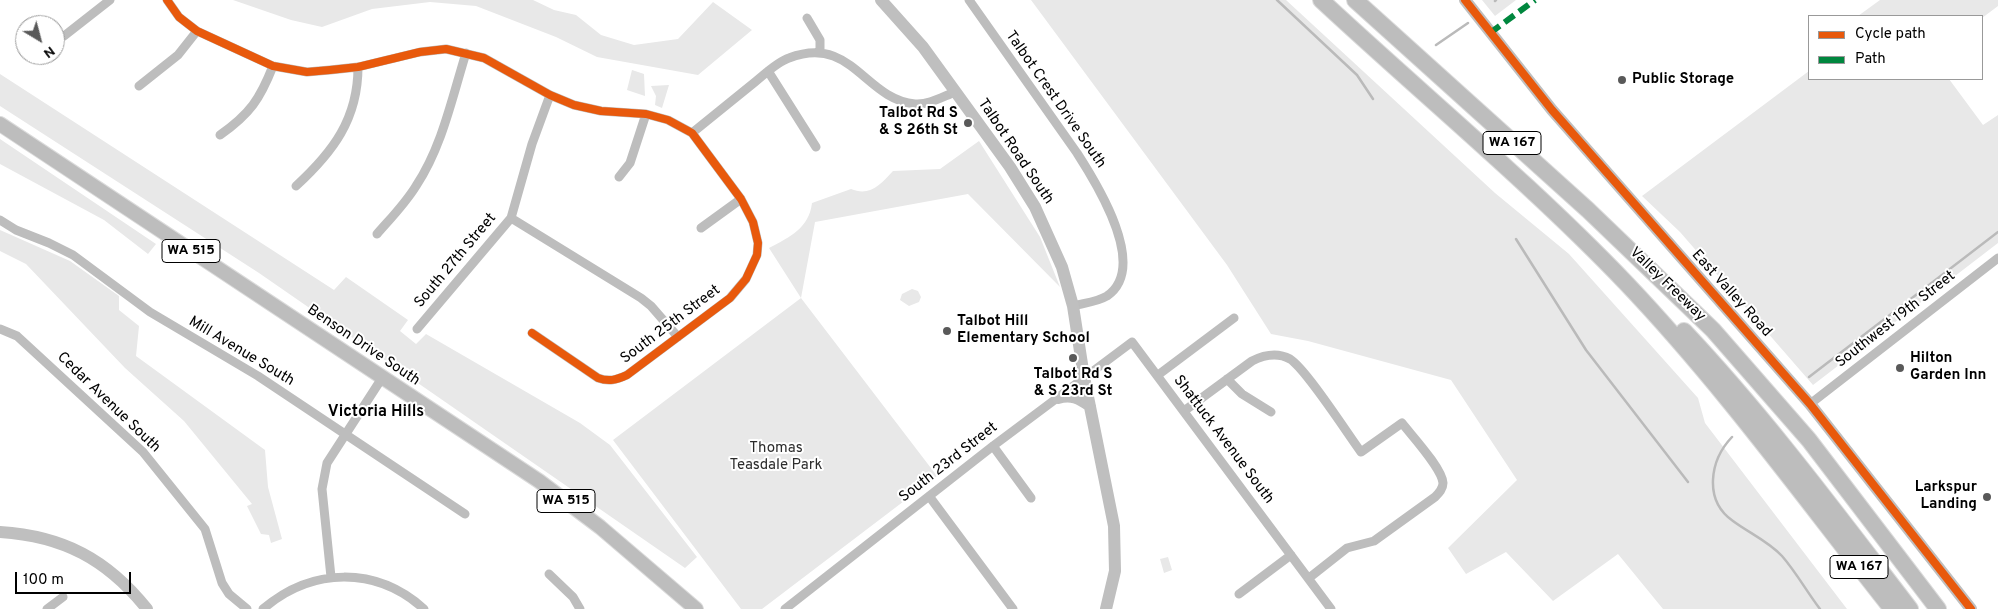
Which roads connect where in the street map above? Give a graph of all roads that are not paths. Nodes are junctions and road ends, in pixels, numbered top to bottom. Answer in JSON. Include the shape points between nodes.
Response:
{"nodes":[{"id":1,"x":110,"y":0,"type":"edge"},
{"id":2,"x":167,"y":0,"type":"edge"},
{"id":3,"x":881,"y":0,"type":"edge"},
{"id":4,"x":969,"y":0,"type":"edge"},
{"id":5,"x":1320,"y":0,"type":"edge"},
{"id":6,"x":1355,"y":0,"type":"edge"},
{"id":7,"x":1465,"y":0,"type":"edge"},
{"id":8,"x":808,"y":18,"type":"dead end"},
{"id":9,"x":197,"y":31,"type":"junction"},
{"id":10,"x":65,"y":35,"type":"edge"},
{"id":11,"x":820,"y":52,"type":"junction"},
{"id":12,"x":466,"y":53,"type":"junction"},
{"id":13,"x":273,"y":66,"type":"junction"},
{"id":14,"x":358,"y":67,"type":"junction"},
{"id":15,"x":768,"y":71,"type":"junction"},
{"id":16,"x":139,"y":86,"type":"dead end"},
{"id":17,"x":955,"y":92,"type":"junction"},
{"id":18,"x":550,"y":94,"type":"junction"},
{"id":19,"x":646,"y":114,"type":"junction"},
{"id":20,"x":0,"y":124,"type":"edge"},
{"id":21,"x":692,"y":133,"type":"junction"},
{"id":22,"x":220,"y":134,"type":"dead end"},
{"id":23,"x":816,"y":146,"type":"dead end"},
{"id":24,"x":619,"y":177,"type":"dead end"},
{"id":25,"x":296,"y":186,"type":"dead end"},
{"id":26,"x":740,"y":199,"type":"junction"},
{"id":27,"x":1549,"y":206,"type":"junction"},
{"id":28,"x":511,"y":218,"type":"junction"},
{"id":29,"x":0,"y":220,"type":"edge"},
{"id":30,"x":701,"y":228,"type":"dead end"},
{"id":31,"x":377,"y":234,"type":"dead end"},
{"id":32,"x":1998,"y":258,"type":"edge"},
{"id":33,"x":1668,"y":286,"type":"junction"},
{"id":34,"x":1073,"y":306,"type":"junction"},
{"id":35,"x":1234,"y":318,"type":"dead end"},
{"id":36,"x":0,"y":329,"type":"edge"},
{"id":37,"x":417,"y":329,"type":"dead end"},
{"id":38,"x":532,"y":333,"type":"dead end"},
{"id":39,"x":678,"y":337,"type":"junction"},
{"id":40,"x":1132,"y":342,"type":"joint"},
{"id":41,"x":1158,"y":375,"type":"junction"},
{"id":42,"x":382,"y":378,"type":"junction"},
{"id":43,"x":1084,"y":378,"type":"junction"},
{"id":44,"x":1227,"y":379,"type":"junction"},
{"id":45,"x":1058,"y":398,"type":"junction"},
{"id":46,"x":1810,"y":404,"type":"junction"},
{"id":47,"x":1090,"y":406,"type":"junction"},
{"id":48,"x":1184,"y":411,"type":"junction"},
{"id":49,"x":1271,"y":412,"type":"dead end"},
{"id":50,"x":346,"y":434,"type":"junction"},
{"id":51,"x":992,"y":446,"type":"junction"},
{"id":52,"x":929,"y":496,"type":"junction"},
{"id":53,"x":1031,"y":498,"type":"dead end"},
{"id":54,"x":465,"y":514,"type":"dead end"},
{"id":55,"x":1826,"y":525,"type":"junction"},
{"id":56,"x":0,"y":532,"type":"edge"},
{"id":57,"x":1291,"y":554,"type":"junction"},
{"id":58,"x":549,"y":574,"type":"dead end"},
{"id":59,"x":331,"y":577,"type":"junction"},
{"id":60,"x":1309,"y":578,"type":"junction"},
{"id":61,"x":1924,"y":589,"type":"junction"},
{"id":62,"x":1239,"y":594,"type":"dead end"},
{"id":63,"x":63,"y":597,"type":"dead end"},
{"id":64,"x":48,"y":609,"type":"edge"},
{"id":65,"x":146,"y":609,"type":"edge"},
{"id":66,"x":247,"y":609,"type":"edge"},
{"id":67,"x":263,"y":609,"type":"edge"},
{"id":68,"x":424,"y":609,"type":"edge"},
{"id":69,"x":580,"y":609,"type":"edge"},
{"id":70,"x":696,"y":609,"type":"edge"},
{"id":71,"x":785,"y":609,"type":"edge"},
{"id":72,"x":1013,"y":609,"type":"edge"},
{"id":73,"x":1106,"y":609,"type":"edge"},
{"id":74,"x":1331,"y":609,"type":"edge"},
{"id":75,"x":1885,"y":609,"type":"edge"},
{"id":76,"x":1892,"y":609,"type":"edge"},
{"id":77,"x":1910,"y":609,"type":"edge"},
{"id":78,"x":1921,"y":609,"type":"edge"},
{"id":79,"x":1938,"y":609,"type":"edge"},
{"id":80,"x":1946,"y":609,"type":"edge"},
{"id":81,"x":1972,"y":609,"type":"edge"}],
"edges":[{"from":1,"to":10,"type":"street"},
{"from":2,"to":9,"type":"street","via":[[179,17]]},
{"from":3,"to":17,"type":"street","name":"Talbot Road South","via":[[923,47]]},
{"from":4,"to":34,"type":"street","name":"Talbot Crest Drive South","via":[[1085,166],[1115,227],[1123,253],[1121,277],[1107,296]]},
{"from":5,"to":27,"type":"highway","name":"Valley Freeway","number":"WA 167"},
{"from":6,"to":33,"type":"highway","name":"Valley Freeway","number":"WA 167"},
{"from":7,"to":46,"type":"street","name":"East Valley Road","via":[[1552,110]]},
{"from":8,"to":11,"type":"street","via":[[820,40]]},
{"from":9,"to":13,"type":"street"},
{"from":9,"to":16,"type":"street","via":[[178,55]]},
{"from":11,"to":15,"type":"street","via":[[787,58]]},
{"from":11,"to":17,"type":"street","via":[[848,63],[902,101],[929,103]]},
{"from":12,"to":14,"type":"street","via":[[446,49],[420,52]]},
{"from":12,"to":18,"type":"street","via":[[484,58]]},
{"from":12,"to":31,"type":"street","via":[[430,162],[405,202]]},
{"from":13,"to":14,"type":"street","via":[[307,72]]},
{"from":13,"to":22,"type":"street","via":[[254,106],[240,121]]},
{"from":14,"to":25,"type":"street","via":[[358,88],[345,127],[319,165]]},
{"from":15,"to":21,"type":"street"},
{"from":15,"to":23,"type":"street"},
{"from":17,"to":34,"type":"street","name":"Talbot Road South","via":[[1035,206],[1062,267]]},
{"from":18,"to":19,"type":"street","via":[[592,109]]},
{"from":18,"to":28,"type":"street","name":"South 27th Street"},
{"from":19,"to":21,"type":"street","via":[[668,120]]},
{"from":19,"to":24,"type":"street","via":[[630,163]]},
{"from":20,"to":42,"type":"main road","name":"Benson Drive South","number":"WA 515"},
{"from":21,"to":26,"type":"street","name":"South 25th Street"},
{"from":26,"to":30,"type":"street"},
{"from":26,"to":39,"type":"street","name":"South 25th Street","via":[[754,222],[757,255],[746,279],[730,298]]},
{"from":27,"to":55,"type":"highway","name":"Valley Freeway","number":"WA 167","via":[[1689,352]]},
{"from":27,"to":77,"type":"highway","via":[[1562,211],[1592,238],[1725,374],[1774,432]]},
{"from":28,"to":37,"type":"street","name":"South 27th Street"},
{"from":28,"to":39,"type":"street","via":[[641,298]]},
{"from":29,"to":50,"type":"street","name":"Mill Avenue South","via":[[73,255],[150,312],[258,376]]},
{"from":32,"to":46,"type":"street","name":"Southwest 19th Street"},
{"from":33,"to":61,"type":"highway","name":"Valley Freeway","number":"WA 167","via":[[1713,330],[1781,406]]},
{"from":33,"to":78,"type":"highway","via":[[1688,319],[1754,393]]},
{"from":34,"to":43,"type":"street","name":"Talbot Road South"},
{"from":35,"to":41,"type":"street"},
{"from":36,"to":66,"type":"street","name":"Cedar Avenue South","via":[[17,336],[143,452],[205,529],[222,584]]},
{"from":38,"to":39,"type":"street","name":"South 25th Street","via":[[606,381],[627,375]]},
{"from":40,"to":41,"type":"street","name":"Shattuck Avenue South"},
{"from":40,"to":43,"type":"street","name":"South 23rd Street"},
{"from":41,"to":48,"type":"street","name":"Shattuck Avenue South"},
{"from":42,"to":50,"type":"street"},
{"from":42,"to":70,"type":"main road","name":"Benson Drive South","number":"WA 515","via":[[539,481],[608,533]]},
{"from":43,"to":45,"type":"street","name":"South 23rd Street"},
{"from":43,"to":47,"type":"street","name":"Talbot Road South"},
{"from":44,"to":48,"type":"street"},
{"from":44,"to":49,"type":"street","via":[[1242,394]]},
{"from":44,"to":60,"type":"street","via":[[1261,356],[1272,354],[1288,358],[1296,363],[1361,452],[1402,423],[1439,471],[1443,483],[1435,497],[1374,540],[1347,548]]},
{"from":45,"to":47,"type":"street","via":[[1066,395],[1079,398]]},
{"from":45,"to":51,"type":"street","name":"South 23rd Street"},
{"from":46,"to":81,"type":"street","name":"East Valley Road"},
{"from":47,"to":73,"type":"street","name":"Talbot Road South","via":[[1116,548],[1112,590]]},
{"from":48,"to":57,"type":"street","name":"Shattuck Avenue South"},
{"from":50,"to":54,"type":"street","name":"Mill Avenue South"},
{"from":50,"to":59,"type":"street","via":[[323,474]]},
{"from":51,"to":52,"type":"street","name":"South 23rd Street"},
{"from":51,"to":53,"type":"street"},
{"from":52,"to":71,"type":"street","name":"South 23rd Street"},
{"from":52,"to":72,"type":"street"},
{"from":55,"to":75,"type":"highway","via":[[1836,544]]},
{"from":55,"to":76,"type":"highway","name":"Valley Freeway","number":"WA 167"},
{"from":56,"to":65,"type":"street","via":[[27,534],[68,545],[110,571]]},
{"from":57,"to":60,"type":"street","name":"Shattuck Avenue South"},
{"from":57,"to":62,"type":"street"},
{"from":58,"to":69,"type":"street","via":[[573,597]]},
{"from":59,"to":67,"type":"street","via":[[294,589]]},
{"from":59,"to":68,"type":"street","via":[[380,582],[397,588]]},
{"from":60,"to":74,"type":"street","name":"Shattuck Avenue South"},
{"from":61,"to":79,"type":"highway","name":"Valley Freeway","number":"WA 167"},
{"from":61,"to":80,"type":"highway"},
{"from":63,"to":64,"type":"street"}]}
